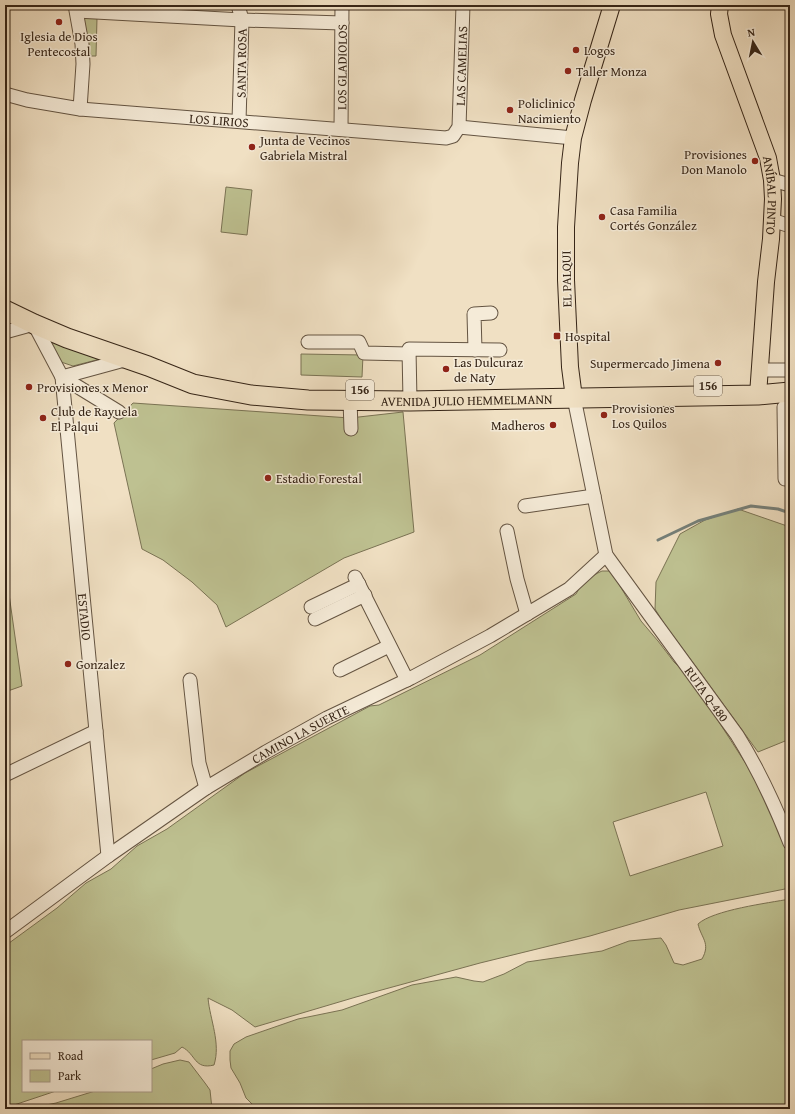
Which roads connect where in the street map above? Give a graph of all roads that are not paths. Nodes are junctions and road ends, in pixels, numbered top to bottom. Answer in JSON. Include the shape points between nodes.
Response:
{"nodes":[{"id":1,"x":238,"y":5,"type":"edge"},
{"id":2,"x":342,"y":5,"type":"edge"},
{"id":3,"x":463,"y":5,"type":"edge"},
{"id":4,"x":612,"y":5,"type":"edge"},
{"id":5,"x":720,"y":5,"type":"edge"},
{"id":6,"x":76,"y":8,"type":"edge"},
{"id":7,"x":242,"y":20,"type":"junction"},
{"id":8,"x":342,"y":23,"type":"junction"},
{"id":9,"x":5,"y":94,"type":"edge"},
{"id":10,"x":80,"y":109,"type":"junction"},
{"id":11,"x":240,"y":121,"type":"junction"},
{"id":12,"x":459,"y":127,"type":"junction"},
{"id":13,"x":340,"y":130,"type":"junction"},
{"id":14,"x":573,"y":138,"type":"junction"},
{"id":15,"x":772,"y":180,"type":"junction"},
{"id":16,"x":790,"y":185,"type":"edge"},
{"id":17,"x":772,"y":220,"type":"junction"},
{"id":18,"x":790,"y":226,"type":"edge"},
{"id":19,"x":5,"y":310,"type":"edge"},
{"id":20,"x":491,"y":313,"type":"dead end"},
{"id":21,"x":34,"y":324,"type":"junction"},
{"id":22,"x":5,"y":332,"type":"edge"},
{"id":23,"x":308,"y":342,"type":"dead end"},
{"id":24,"x":475,"y":350,"type":"junction"},
{"id":25,"x":500,"y":350,"type":"dead end"},
{"id":26,"x":409,"y":354,"type":"junction"},
{"id":27,"x":128,"y":360,"type":"junction"},
{"id":28,"x":148,"y":366,"type":"junction"},
{"id":29,"x":790,"y":370,"type":"edge"},
{"id":30,"x":62,"y":377,"type":"junction"},
{"id":31,"x":790,"y":382,"type":"edge"},
{"id":32,"x":759,"y":383,"type":"junction"},
{"id":33,"x":574,"y":393,"type":"junction"},
{"id":34,"x":410,"y":396,"type":"junction"},
{"id":35,"x":350,"y":400,"type":"junction"},
{"id":36,"x":788,"y":402,"type":"edge"},
{"id":37,"x":119,"y":412,"type":"dead end"},
{"id":38,"x":351,"y":429,"type":"dead end"},
{"id":39,"x":785,"y":479,"type":"dead end"},
{"id":40,"x":594,"y":496,"type":"junction"},
{"id":41,"x":525,"y":506,"type":"dead end"},
{"id":42,"x":507,"y":531,"type":"dead end"},
{"id":43,"x":606,"y":555,"type":"junction"},
{"id":44,"x":313,"y":613,"type":"dead end"},
{"id":45,"x":527,"y":614,"type":"junction"},
{"id":46,"x":390,"y":646,"type":"junction"},
{"id":47,"x":340,"y":670,"type":"dead end"},
{"id":48,"x":190,"y":680,"type":"dead end"},
{"id":49,"x":406,"y":680,"type":"junction"},
{"id":50,"x":96,"y":731,"type":"junction"},
{"id":51,"x":5,"y":774,"type":"edge"},
{"id":52,"x":206,"y":788,"type":"junction"},
{"id":53,"x":790,"y":843,"type":"edge"},
{"id":54,"x":108,"y":856,"type":"junction"},
{"id":55,"x":5,"y":932,"type":"edge"}],
"edges":[{"from":1,"to":7,"type":"street","name":"SANTA ROSA"},
{"from":2,"to":8,"type":"street","name":"LOS GLADIOLOS"},
{"from":3,"to":12,"type":"street","name":"LAS CAMELIAS"},
{"from":4,"to":14,"type":"main road","name":"EL PALQUI"},
{"from":5,"to":15,"type":"main road","name":"ANÍBAL PINTO","via":[[723,35],[768,158]]},
{"from":6,"to":7,"type":"street"},
{"from":6,"to":10,"type":"street","via":[[83,64]]},
{"from":7,"to":8,"type":"street"},
{"from":7,"to":11,"type":"street","name":"SANTA ROSA"},
{"from":8,"to":13,"type":"street","name":"LOS GLADIOLOS"},
{"from":9,"to":10,"type":"street","name":"LOS LIRIOS"},
{"from":10,"to":11,"type":"street","name":"LOS LIRIOS"},
{"from":11,"to":13,"type":"street","name":"LOS LIRIOS"},
{"from":12,"to":13,"type":"street","name":"LOS LIRIOS","via":[[453,136],[446,138]]},
{"from":12,"to":14,"type":"street"},
{"from":14,"to":33,"type":"main road","name":"EL PALQUI","via":[[566,227],[568,335]]},
{"from":15,"to":16,"type":"street"},
{"from":15,"to":17,"type":"main road","name":"ANÍBAL PINTO"},
{"from":17,"to":18,"type":"street"},
{"from":17,"to":32,"type":"main road","name":"ANÍBAL PINTO"},
{"from":19,"to":21,"type":"highway","name":"AVENIDA JULIO HEMMELMANN","number":"156"},
{"from":20,"to":24,"type":"street","via":[[474,314]]},
{"from":21,"to":22,"type":"street"},
{"from":21,"to":27,"type":"highway","name":"AVENIDA JULIO HEMMELMANN","number":"156"},
{"from":21,"to":30,"type":"street","name":"ESTADIO"},
{"from":23,"to":26,"type":"street","via":[[359,342],[364,353]]},
{"from":24,"to":25,"type":"street"},
{"from":24,"to":26,"type":"street","via":[[409,349]]},
{"from":26,"to":34,"type":"street"},
{"from":27,"to":28,"type":"highway","name":"AVENIDA JULIO HEMMELMANN","number":"156"},
{"from":27,"to":30,"type":"street"},
{"from":28,"to":34,"type":"highway","name":"AVENIDA JULIO HEMMELMANN","number":"156","via":[[286,386]]},
{"from":28,"to":35,"type":"highway","name":"AVENIDA JULIO HEMMELMANN","number":"156","via":[[193,384],[251,395],[308,400]]},
{"from":29,"to":32,"type":"street"},
{"from":30,"to":37,"type":"street"},
{"from":30,"to":50,"type":"street","name":"ESTADIO"},
{"from":31,"to":32,"type":"highway","name":"AVENIDA JULIO HEMMELMANN","number":"156"},
{"from":32,"to":33,"type":"highway","name":"AVENIDA JULIO HEMMELMANN","number":"156"},
{"from":32,"to":36,"type":"highway","name":"AVENIDA JULIO HEMMELMANN","number":"156"},
{"from":33,"to":34,"type":"highway","name":"AVENIDA JULIO HEMMELMANN","number":"156"},
{"from":33,"to":40,"type":"street","name":"EL PALQUI"},
{"from":34,"to":35,"type":"highway","name":"AVENIDA JULIO HEMMELMANN","number":"156"},
{"from":35,"to":38,"type":"street"},
{"from":36,"to":39,"type":"street"},
{"from":40,"to":41,"type":"street"},
{"from":40,"to":43,"type":"street","name":"EL PALQUI"},
{"from":42,"to":45,"type":"street"},
{"from":43,"to":45,"type":"street","name":"CAMINO LA SUERTE","via":[[569,589]]},
{"from":43,"to":53,"type":"street","name":"RUTA Q-480","via":[[745,747]]},
{"from":44,"to":46,"type":"street","via":[[360,586]]},
{"from":45,"to":49,"type":"street","name":"CAMINO LA SUERTE"},
{"from":46,"to":47,"type":"street"},
{"from":46,"to":49,"type":"street"},
{"from":48,"to":52,"type":"street","via":[[199,762]]},
{"from":49,"to":52,"type":"street","name":"CAMINO LA SUERTE","via":[[327,718]]},
{"from":50,"to":51,"type":"street"},
{"from":50,"to":54,"type":"street","name":"ESTADIO"},
{"from":52,"to":54,"type":"street","name":"CAMINO LA SUERTE"},
{"from":54,"to":55,"type":"street","name":"CAMINO LA SUERTE"}]}
